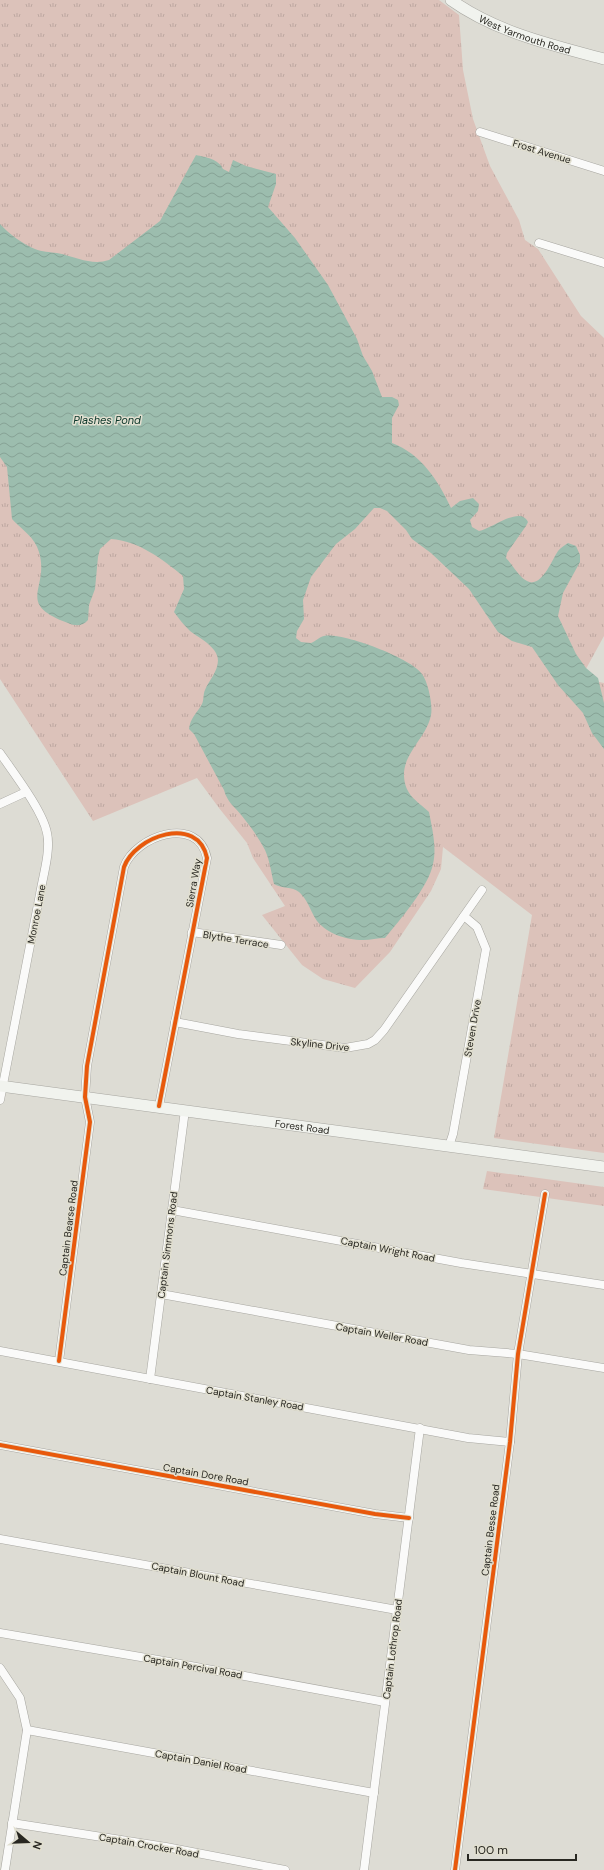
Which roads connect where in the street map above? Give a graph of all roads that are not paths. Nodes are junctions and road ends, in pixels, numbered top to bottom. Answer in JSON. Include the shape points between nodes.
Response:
{"nodes":[{"id":1,"x":451,"y":0,"type":"edge"},
{"id":2,"x":604,"y":59,"type":"edge"},
{"id":3,"x":480,"y":132,"type":"dead end"},
{"id":4,"x":604,"y":171,"type":"edge"},
{"id":5,"x":539,"y":243,"type":"dead end"},
{"id":6,"x":604,"y":263,"type":"edge"},
{"id":7,"x":0,"y":753,"type":"edge"},
{"id":8,"x":26,"y":792,"type":"junction"},
{"id":9,"x":0,"y":804,"type":"edge"},
{"id":10,"x":482,"y":890,"type":"dead end"},
{"id":11,"x":464,"y":916,"type":"junction"},
{"id":12,"x":192,"y":932,"type":"junction"},
{"id":13,"x":281,"y":945,"type":"dead end"},
{"id":14,"x":175,"y":1022,"type":"junction"},
{"id":15,"x":1,"y":1086,"type":"edge"},
{"id":16,"x":85,"y":1097,"type":"junction"},
{"id":17,"x":0,"y":1100,"type":"edge"},
{"id":18,"x":159,"y":1106,"type":"junction"},
{"id":19,"x":186,"y":1110,"type":"junction"},
{"id":20,"x":449,"y":1146,"type":"junction"},
{"id":21,"x":604,"y":1167,"type":"edge"},
{"id":22,"x":545,"y":1194,"type":"dead end"},
{"id":23,"x":172,"y":1210,"type":"junction"},
{"id":24,"x":531,"y":1275,"type":"junction"},
{"id":25,"x":604,"y":1285,"type":"edge"},
{"id":26,"x":160,"y":1294,"type":"junction"},
{"id":27,"x":0,"y":1352,"type":"edge"},
{"id":28,"x":518,"y":1354,"type":"junction"},
{"id":29,"x":59,"y":1361,"type":"junction"},
{"id":30,"x":604,"y":1368,"type":"edge"},
{"id":31,"x":150,"y":1379,"type":"junction"},
{"id":32,"x":420,"y":1428,"type":"junction"},
{"id":33,"x":510,"y":1442,"type":"junction"},
{"id":34,"x":0,"y":1445,"type":"edge"},
{"id":35,"x":409,"y":1518,"type":"junction"},
{"id":36,"x":0,"y":1539,"type":"edge"},
{"id":37,"x":396,"y":1610,"type":"junction"},
{"id":38,"x":0,"y":1633,"type":"edge"},
{"id":39,"x":1,"y":1671,"type":"edge"},
{"id":40,"x":385,"y":1702,"type":"junction"},
{"id":41,"x":27,"y":1730,"type":"junction"},
{"id":42,"x":374,"y":1793,"type":"junction"},
{"id":43,"x":12,"y":1823,"type":"junction"},
{"id":44,"x":5,"y":1870,"type":"edge"},
{"id":45,"x":285,"y":1870,"type":"edge"},
{"id":46,"x":364,"y":1870,"type":"edge"},
{"id":47,"x":455,"y":1870,"type":"edge"}],
"edges":[{"from":1,"to":2,"type":"main road","name":"West Yarmouth Road","via":[[507,30]]},
{"from":3,"to":4,"type":"street","name":"Frost Avenue"},
{"from":5,"to":6,"type":"street"},
{"from":7,"to":8,"type":"street","name":"Monroe Lane"},
{"from":8,"to":9,"type":"street"},
{"from":8,"to":15,"type":"street","name":"Monroe Lane","via":[[48,833],[46,860]]},
{"from":10,"to":11,"type":"street","name":"Skyline Drive"},
{"from":11,"to":14,"type":"street","name":"Skyline Drive","via":[[384,1030],[368,1044],[345,1048],[238,1034]]},
{"from":11,"to":20,"type":"street","name":"Steven Drive","via":[[477,927],[486,949]]},
{"from":12,"to":13,"type":"street","name":"Blythe Terrace"},
{"from":12,"to":14,"type":"street","name":"Sierra Way"},
{"from":12,"to":16,"type":"street","name":"Sierra Way","via":[[207,858],[203,844],[198,840],[184,834],[170,833],[132,852],[124,867],[87,1066]]},
{"from":14,"to":18,"type":"street","name":"Sierra Way"},
{"from":15,"to":16,"type":"main road","name":"Forest Road"},
{"from":15,"to":17,"type":"street","name":"Monroe Lane"},
{"from":16,"to":18,"type":"main road","name":"Forest Road"},
{"from":16,"to":29,"type":"street","name":"Captain Bearse Road","via":[[90,1122]]},
{"from":18,"to":19,"type":"main road","name":"Forest Road"},
{"from":19,"to":20,"type":"main road","name":"Forest Road"},
{"from":19,"to":23,"type":"street","name":"Captain Simmons Road"},
{"from":20,"to":21,"type":"main road","name":"Forest Road"},
{"from":22,"to":24,"type":"street","name":"Captain Besse Road"},
{"from":23,"to":24,"type":"street","name":"Captain Wright Road"},
{"from":23,"to":26,"type":"street","name":"Captain Simmons Road"},
{"from":24,"to":25,"type":"street","name":"Captain Wright Road"},
{"from":24,"to":28,"type":"street","name":"Captain Besse Road"},
{"from":26,"to":28,"type":"street","name":"Captain Weiler Road","via":[[469,1350]]},
{"from":26,"to":31,"type":"street","name":"Captain Simmons Road"},
{"from":27,"to":29,"type":"street","name":"Captain Stanley Road"},
{"from":28,"to":30,"type":"street","name":"Captain Weiler Road"},
{"from":28,"to":33,"type":"street","name":"Captain Besse Road"},
{"from":29,"to":31,"type":"street","name":"Captain Stanley Road"},
{"from":31,"to":32,"type":"street","name":"Captain Stanley Road"},
{"from":32,"to":33,"type":"street","name":"Captain Stanley Road","via":[[468,1438]]},
{"from":32,"to":35,"type":"street","name":"Captain Lothrop Road"},
{"from":33,"to":47,"type":"street","name":"Captain Besse Road"},
{"from":34,"to":35,"type":"street","name":"Captain Dore Road","via":[[375,1514]]},
{"from":35,"to":37,"type":"street","name":"Captain Lothrop Road"},
{"from":36,"to":37,"type":"street","name":"Captain Blount Road"},
{"from":37,"to":40,"type":"street","name":"Captain Lothrop Road"},
{"from":38,"to":40,"type":"street","name":"Captain Percival Road"},
{"from":39,"to":41,"type":"street","via":[[20,1698]]},
{"from":40,"to":42,"type":"street","name":"Captain Lothrop Road"},
{"from":41,"to":42,"type":"street","name":"Captain Daniel Road"},
{"from":41,"to":43,"type":"street"},
{"from":42,"to":46,"type":"street","name":"Captain Lothrop Road"},
{"from":43,"to":44,"type":"street"},
{"from":43,"to":45,"type":"street","name":"Captain Crocker Road","via":[[166,1847]]}]}
